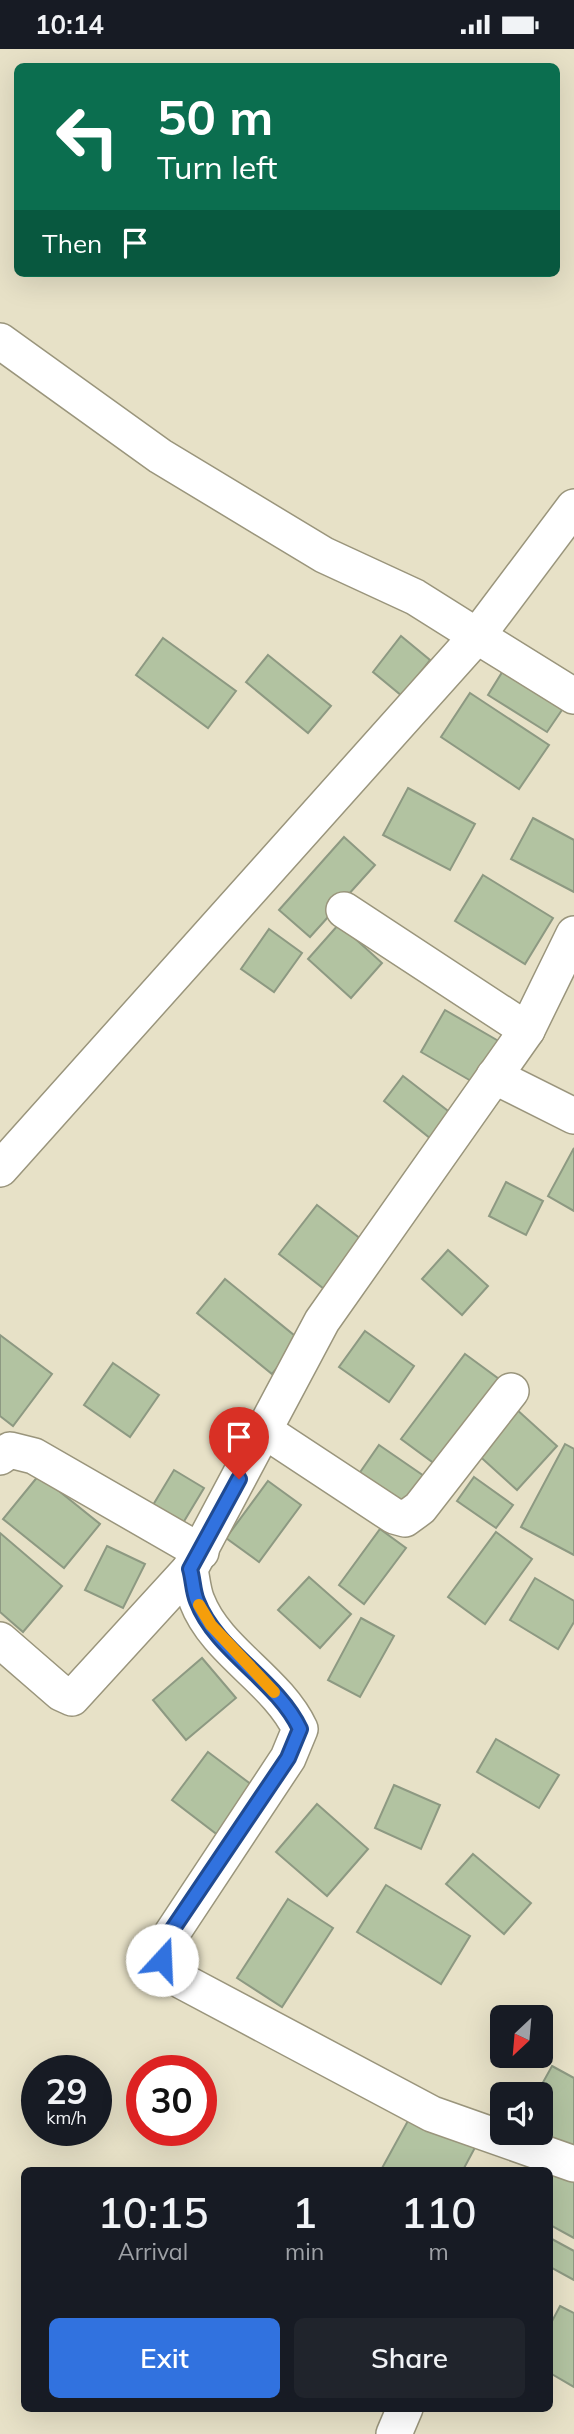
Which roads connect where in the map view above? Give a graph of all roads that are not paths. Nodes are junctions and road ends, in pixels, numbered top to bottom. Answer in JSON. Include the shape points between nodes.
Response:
{"nodes":[{"id":1,"x":0,"y":341,"type":"edge"},
{"id":2,"x":574,"y":507,"type":"edge"},
{"id":3,"x":477,"y":636,"type":"junction"},
{"id":4,"x":574,"y":696,"type":"edge"},
{"id":5,"x":344,"y":909,"type":"dead end"},
{"id":6,"x":574,"y":934,"type":"edge"},
{"id":7,"x":527,"y":1030,"type":"junction"},
{"id":8,"x":494,"y":1076,"type":"junction"},
{"id":9,"x":574,"y":1116,"type":"edge"},
{"id":10,"x":0,"y":1169,"type":"edge"},
{"id":11,"x":511,"y":1391,"type":"dead end"},
{"id":12,"x":265,"y":1431,"type":"junction"},
{"id":13,"x":0,"y":1457,"type":"edge"},
{"id":14,"x":196,"y":1560,"type":"junction"},
{"id":15,"x":0,"y":1640,"type":"edge"},
{"id":16,"x":510,"y":2157,"type":"edge"},
{"id":17,"x":574,"y":2164,"type":"edge"},
{"id":18,"x":403,"y":2412,"type":"edge"},
{"id":19,"x":394,"y":2434,"type":"edge"}],
"edges":[{"from":1,"to":3,"type":"street","via":[[160,456],[324,555],[415,597]]},
{"from":2,"to":3,"type":"street"},
{"from":3,"to":4,"type":"street"},
{"from":3,"to":10,"type":"street"},
{"from":5,"to":7,"type":"street"},
{"from":6,"to":7,"type":"street"},
{"from":7,"to":8,"type":"street"},
{"from":8,"to":9,"type":"street"},
{"from":8,"to":12,"type":"street","via":[[322,1321]]},
{"from":11,"to":12,"type":"street","via":[[420,1508],[405,1519]]},
{"from":12,"to":14,"type":"street"},
{"from":13,"to":14,"type":"street","via":[[10,1450],[34,1456]]},
{"from":14,"to":15,"type":"street","via":[[72,1698]]},
{"from":14,"to":16,"type":"street","via":[[197,1601],[211,1625],[281,1699],[300,1729],[288,1758],[166,1939],[162,1960],[182,1980]]},
{"from":16,"to":17,"type":"street"},
{"from":18,"to":19,"type":"street"}]}
